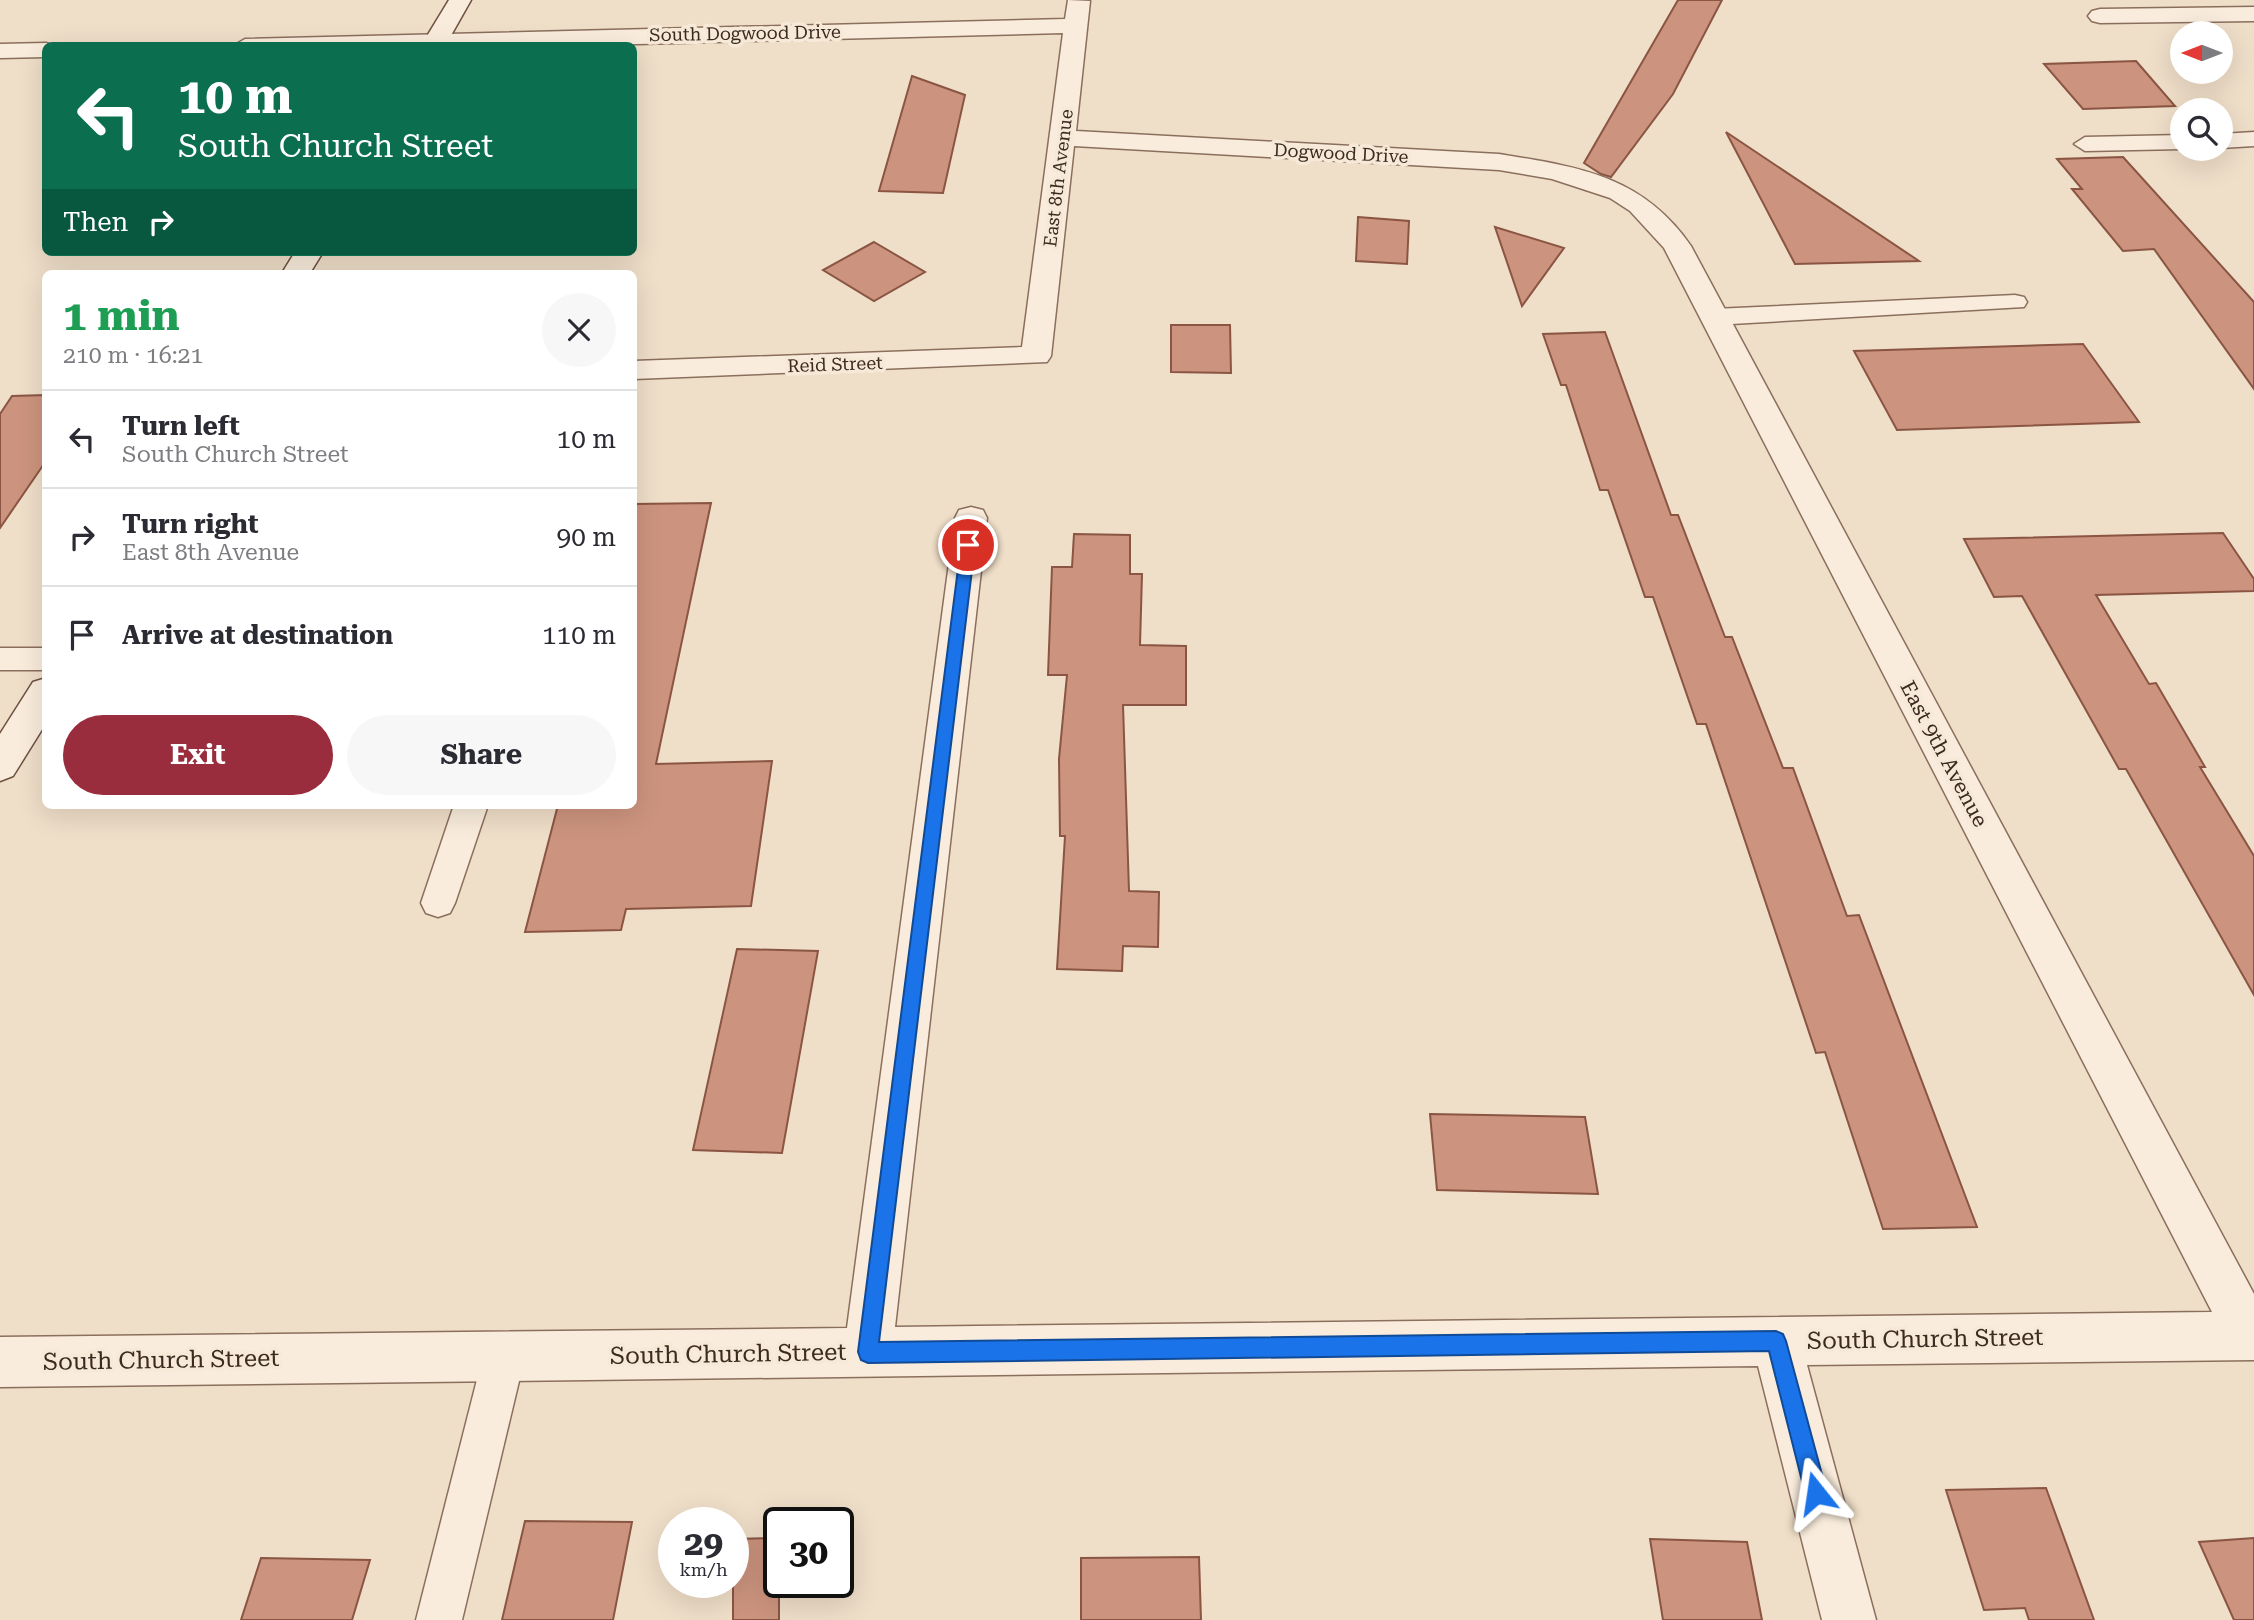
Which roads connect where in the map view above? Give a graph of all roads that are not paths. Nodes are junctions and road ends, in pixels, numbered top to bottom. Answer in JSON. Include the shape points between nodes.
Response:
{"nodes":[{"id":1,"x":460,"y":0,"type":"edge"},
{"id":2,"x":1077,"y":13,"type":"edge"},
{"id":3,"x":2254,"y":14,"type":"edge"},
{"id":4,"x":2100,"y":16,"type":"dead end"},
{"id":5,"x":435,"y":42,"type":"edge"},
{"id":6,"x":455,"y":42,"type":"edge"},
{"id":7,"x":42,"y":50,"type":"edge"},
{"id":8,"x":0,"y":51,"type":"edge"},
{"id":9,"x":1063,"y":138,"type":"junction"},
{"id":10,"x":2254,"y":139,"type":"edge"},
{"id":11,"x":2233,"y":140,"type":"edge"},
{"id":12,"x":2170,"y":142,"type":"edge"},
{"id":13,"x":2085,"y":144,"type":"dead end"},
{"id":14,"x":1616,"y":189,"type":"joint"},
{"id":15,"x":2015,"y":302,"type":"dead end"},
{"id":16,"x":1714,"y":317,"type":"junction"},
{"id":17,"x":1036,"y":356,"type":"joint"},
{"id":18,"x":637,"y":370,"type":"edge"},
{"id":19,"x":971,"y":518,"type":"dead end"},
{"id":20,"x":0,"y":659,"type":"edge"},
{"id":21,"x":42,"y":659,"type":"edge"},
{"id":22,"x":42,"y":698,"type":"edge"},
{"id":23,"x":0,"y":766,"type":"edge"},
{"id":24,"x":470,"y":809,"type":"edge"},
{"id":25,"x":438,"y":903,"type":"dead end"},
{"id":26,"x":2252,"y":1336,"type":"edge"},
{"id":27,"x":1776,"y":1341,"type":"junction"},
{"id":28,"x":868,"y":1352,"type":"junction"},
{"id":29,"x":504,"y":1356,"type":"junction"},
{"id":30,"x":0,"y":1362,"type":"edge"},
{"id":31,"x":439,"y":1620,"type":"edge"},
{"id":32,"x":1849,"y":1620,"type":"edge"}],
"edges":[{"from":1,"to":5,"type":"street"},
{"from":2,"to":6,"type":"street","name":"South Dogwood Drive"},
{"from":2,"to":9,"type":"street","name":"East 8th Avenue"},
{"from":3,"to":4,"type":"street"},
{"from":7,"to":8,"type":"street"},
{"from":9,"to":14,"type":"street","name":"Dogwood Drive","via":[[1499,162],[1569,173]]},
{"from":9,"to":17,"type":"street","name":"East 8th Avenue"},
{"from":10,"to":11,"type":"lane"},
{"from":12,"to":13,"type":"lane"},
{"from":14,"to":16,"type":"street","name":"East 9th Avenue","via":[[1662,226]]},
{"from":15,"to":16,"type":"lane"},
{"from":16,"to":26,"type":"street","name":"East 9th Avenue"},
{"from":17,"to":18,"type":"street","name":"Reid Street"},
{"from":19,"to":28,"type":"street"},
{"from":20,"to":21,"type":"lane"},
{"from":22,"to":23,"type":"street"},
{"from":24,"to":25,"type":"lane"},
{"from":26,"to":27,"type":"street","name":"South Church Street"},
{"from":27,"to":28,"type":"street","name":"South Church Street"},
{"from":27,"to":32,"type":"street"},
{"from":28,"to":29,"type":"street","name":"South Church Street"},
{"from":29,"to":30,"type":"street","name":"South Church Street"},
{"from":29,"to":31,"type":"lane"}]}
